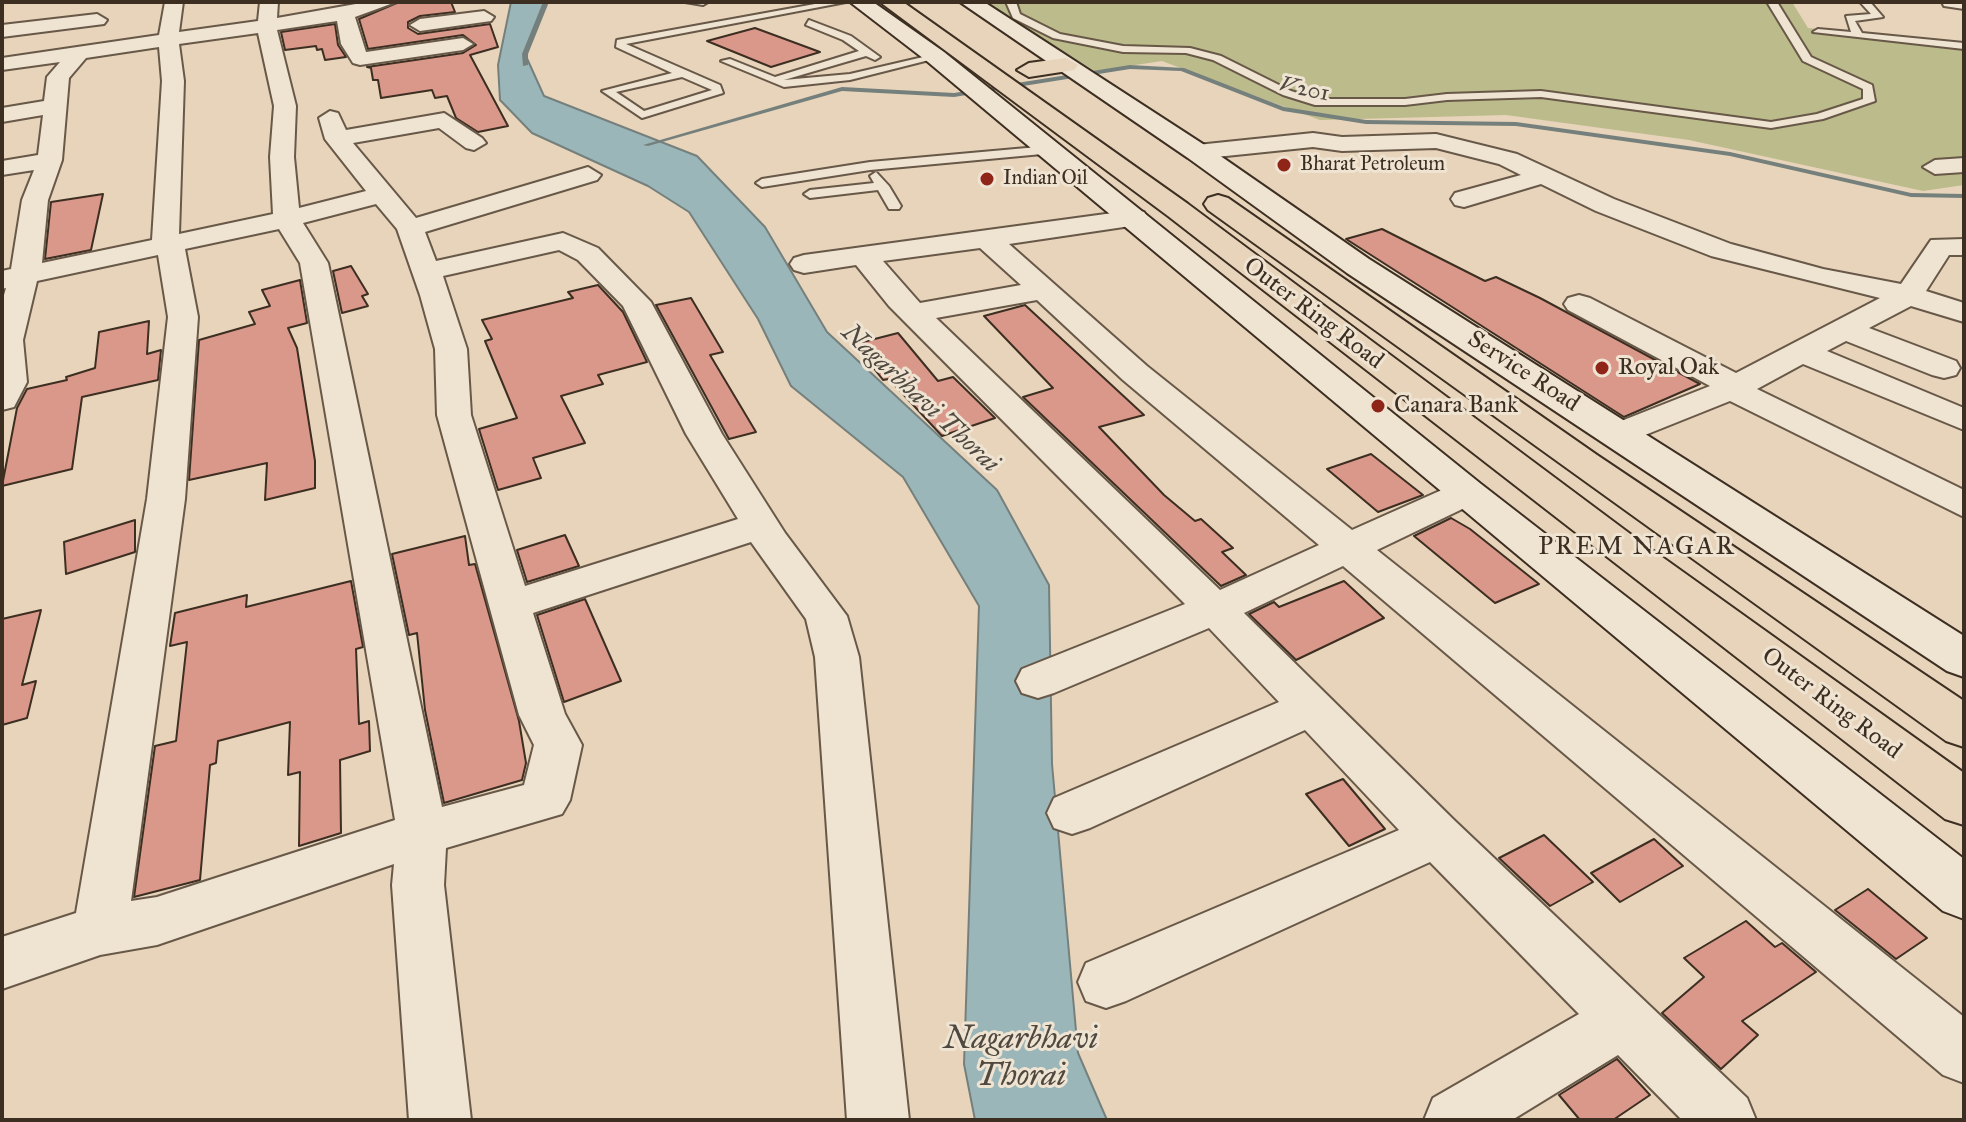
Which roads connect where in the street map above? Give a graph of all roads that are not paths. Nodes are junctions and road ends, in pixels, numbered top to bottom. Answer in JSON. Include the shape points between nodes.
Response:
{"nodes":[{"id":1,"x":174,"y":2,"type":"edge"},
{"id":2,"x":387,"y":2,"type":"edge"},
{"id":3,"x":690,"y":2,"type":"edge"},
{"id":4,"x":703,"y":2,"type":"edge"},
{"id":5,"x":841,"y":2,"type":"edge"},
{"id":6,"x":860,"y":2,"type":"edge"},
{"id":7,"x":890,"y":2,"type":"edge"},
{"id":8,"x":970,"y":2,"type":"edge"},
{"id":9,"x":1011,"y":2,"type":"edge"},
{"id":10,"x":1772,"y":2,"type":"edge"},
{"id":11,"x":1865,"y":2,"type":"edge"},
{"id":12,"x":1951,"y":2,"type":"edge"},
{"id":13,"x":1964,"y":3,"type":"edge"},
{"id":14,"x":269,"y":13,"type":"edge"},
{"id":15,"x":484,"y":17,"type":"dead end"},
{"id":16,"x":97,"y":20,"type":"dead end"},
{"id":17,"x":809,"y":23,"type":"dead end"},
{"id":18,"x":353,"y":27,"type":"junction"},
{"id":19,"x":394,"y":29,"type":"dead end"},
{"id":20,"x":2,"y":31,"type":"edge"},
{"id":21,"x":1937,"y":31,"type":"dead end"},
{"id":22,"x":1818,"y":32,"type":"dead end"},
{"id":23,"x":1964,"y":34,"type":"edge"},
{"id":24,"x":1858,"y":36,"type":"junction"},
{"id":25,"x":168,"y":38,"type":"junction"},
{"id":26,"x":463,"y":44,"type":"dead end"},
{"id":27,"x":1964,"y":46,"type":"edge"},
{"id":28,"x":867,"y":52,"type":"junction"},
{"id":29,"x":79,"y":53,"type":"junction"},
{"id":30,"x":936,"y":57,"type":"junction"},
{"id":31,"x":360,"y":59,"type":"junction"},
{"id":32,"x":726,"y":61,"type":"dead end"},
{"id":33,"x":2,"y":64,"type":"edge"},
{"id":34,"x":889,"y":66,"type":"junction"},
{"id":35,"x":682,"y":74,"type":"junction"},
{"id":36,"x":58,"y":77,"type":"junction"},
{"id":37,"x":395,"y":78,"type":"dead end"},
{"id":38,"x":1029,"y":78,"type":"junction"},
{"id":39,"x":774,"y":80,"type":"junction"},
{"id":40,"x":16,"y":84,"type":"dead end"},
{"id":41,"x":52,"y":107,"type":"junction"},
{"id":42,"x":2,"y":115,"type":"edge"},
{"id":43,"x":50,"y":133,"type":"junction"},
{"id":44,"x":26,"y":137,"type":"dead end"},
{"id":45,"x":474,"y":143,"type":"dead end"},
{"id":46,"x":1049,"y":150,"type":"junction"},
{"id":47,"x":1197,"y":152,"type":"junction"},
{"id":48,"x":50,"y":160,"type":"junction"},
{"id":49,"x":1964,"y":165,"type":"edge"},
{"id":50,"x":870,"y":166,"type":"junction"},
{"id":51,"x":1935,"y":167,"type":"dead end"},
{"id":52,"x":2,"y":168,"type":"edge"},
{"id":53,"x":588,"y":175,"type":"dead end"},
{"id":54,"x":1543,"y":176,"type":"junction"},
{"id":55,"x":762,"y":183,"type":"dead end"},
{"id":56,"x":883,"y":186,"type":"junction"},
{"id":57,"x":810,"y":194,"type":"dead end"},
{"id":58,"x":380,"y":195,"type":"junction"},
{"id":59,"x":1464,"y":199,"type":"dead end"},
{"id":60,"x":894,"y":206,"type":"dead end"},
{"id":61,"x":1135,"y":218,"type":"junction"},
{"id":62,"x":287,"y":219,"type":"junction"},
{"id":63,"x":410,"y":228,"type":"junction"},
{"id":64,"x":16,"y":235,"type":"edge"},
{"id":65,"x":986,"y":238,"type":"junction"},
{"id":66,"x":165,"y":247,"type":"junction"},
{"id":67,"x":1964,"y":247,"type":"edge"},
{"id":68,"x":1227,"y":248,"type":"junction"},
{"id":69,"x":1180,"y":255,"type":"junction"},
{"id":70,"x":863,"y":256,"type":"junction"},
{"id":71,"x":804,"y":264,"type":"dead end"},
{"id":72,"x":1358,"y":266,"type":"junction"},
{"id":73,"x":428,"y":271,"type":"junction"},
{"id":74,"x":1319,"y":276,"type":"junction"},
{"id":75,"x":13,"y":278,"type":"edge"},
{"id":76,"x":1044,"y":290,"type":"junction"},
{"id":77,"x":1909,"y":295,"type":"junction"},
{"id":78,"x":1579,"y":304,"type":"dead end"},
{"id":79,"x":913,"y":313,"type":"junction"},
{"id":80,"x":1964,"y":313,"type":"edge"},
{"id":81,"x":1843,"y":329,"type":"junction"},
{"id":82,"x":4,"y":341,"type":"edge"},
{"id":83,"x":1802,"y":352,"type":"junction"},
{"id":84,"x":1944,"y":368,"type":"dead end"},
{"id":85,"x":1734,"y":388,"type":"junction"},
{"id":86,"x":2,"y":400,"type":"edge"},
{"id":87,"x":1964,"y":420,"type":"edge"},
{"id":88,"x":1618,"y":434,"type":"junction"},
{"id":89,"x":1466,"y":493,"type":"junction"},
{"id":90,"x":1964,"y":505,"type":"edge"},
{"id":91,"x":761,"y":525,"type":"junction"},
{"id":92,"x":1345,"y":548,"type":"junction"},
{"id":93,"x":509,"y":606,"type":"junction"},
{"id":94,"x":1215,"y":609,"type":"junction"},
{"id":95,"x":1964,"y":659,"type":"edge"},
{"id":96,"x":1038,"y":681,"type":"dead end"},
{"id":97,"x":1313,"y":707,"type":"junction"},
{"id":98,"x":1964,"y":727,"type":"edge"},
{"id":99,"x":1964,"y":803,"type":"edge"},
{"id":100,"x":1072,"y":813,"type":"dead end"},
{"id":101,"x":422,"y":833,"type":"junction"},
{"id":102,"x":1437,"y":836,"type":"junction"},
{"id":103,"x":1964,"y":893,"type":"edge"},
{"id":104,"x":100,"y":930,"type":"junction"},
{"id":105,"x":2,"y":963,"type":"edge"},
{"id":106,"x":1106,"y":982,"type":"dead end"},
{"id":107,"x":1623,"y":1020,"type":"junction"},
{"id":108,"x":1964,"y":1054,"type":"edge"},
{"id":109,"x":440,"y":1120,"type":"edge"},
{"id":110,"x":878,"y":1120,"type":"edge"},
{"id":111,"x":1455,"y":1120,"type":"edge"},
{"id":112,"x":1725,"y":1120,"type":"edge"}],
"edges":[{"from":1,"to":25,"type":"street"},
{"from":2,"to":18,"type":"street"},
{"from":3,"to":4,"type":"lane"},
{"from":5,"to":35,"type":"lane","via":[[621,42]]},
{"from":6,"to":30,"type":"street"},
{"from":7,"to":38,"type":"highway","name":"Outer Ring Road"},
{"from":8,"to":38,"type":"street","name":"Service Road"},
{"from":9,"to":10,"type":"lane","via":[[1016,16],[1057,36],[1123,49],[1186,50],[1217,58],[1315,102],[1541,94],[1771,125],[1869,101],[1868,87],[1807,59]]},
{"from":11,"to":24,"type":"lane","via":[[1878,17],[1849,18]]},
{"from":12,"to":13,"type":"street"},
{"from":14,"to":18,"type":"street"},
{"from":14,"to":25,"type":"street"},
{"from":14,"to":62,"type":"street","via":[[267,29],[285,106]]},
{"from":15,"to":19,"type":"street"},
{"from":16,"to":20,"type":"street"},
{"from":17,"to":28,"type":"lane"},
{"from":18,"to":31,"type":"street"},
{"from":21,"to":23,"type":"lane"},
{"from":22,"to":24,"type":"lane"},
{"from":24,"to":27,"type":"lane"},
{"from":25,"to":29,"type":"street"},
{"from":25,"to":66,"type":"street","via":[[173,81]]},
{"from":26,"to":31,"type":"street"},
{"from":28,"to":34,"type":"lane"},
{"from":28,"to":39,"type":"lane"},
{"from":29,"to":33,"type":"street"},
{"from":29,"to":36,"type":"street"},
{"from":30,"to":34,"type":"lane"},
{"from":30,"to":38,"type":"street"},
{"from":31,"to":37,"type":"street","via":[[368,88]]},
{"from":32,"to":39,"type":"lane"},
{"from":34,"to":39,"type":"lane","via":[[805,83]]},
{"from":35,"to":35,"type":"lane","via":[[719,91],[642,115],[607,91]]},
{"from":36,"to":40,"type":"street"},
{"from":36,"to":41,"type":"street"},
{"from":38,"to":46,"type":"street"},
{"from":38,"to":47,"type":"street","name":"Service Road"},
{"from":38,"to":68,"type":"highway","name":"Outer Ring Road"},
{"from":38,"to":74,"type":"highway","name":"Outer Ring Road"},
{"from":41,"to":42,"type":"street"},
{"from":41,"to":43,"type":"street"},
{"from":43,"to":44,"type":"street"},
{"from":43,"to":48,"type":"street"},
{"from":45,"to":58,"type":"street","via":[[444,120],[333,128]]},
{"from":46,"to":50,"type":"lane"},
{"from":46,"to":61,"type":"street"},
{"from":47,"to":54,"type":"street","via":[[1313,140],[1436,141],[1508,159]]},
{"from":47,"to":72,"type":"street","name":"Service Road"},
{"from":48,"to":52,"type":"street"},
{"from":48,"to":64,"type":"street","via":[[24,202]]},
{"from":49,"to":51,"type":"street"},
{"from":50,"to":55,"type":"lane"},
{"from":50,"to":56,"type":"lane"},
{"from":53,"to":63,"type":"street"},
{"from":54,"to":59,"type":"street"},
{"from":54,"to":77,"type":"street","via":[[1721,250]]},
{"from":56,"to":57,"type":"lane"},
{"from":56,"to":60,"type":"lane"},
{"from":58,"to":62,"type":"street"},
{"from":58,"to":63,"type":"street"},
{"from":61,"to":65,"type":"street"},
{"from":61,"to":69,"type":"street"},
{"from":62,"to":66,"type":"street"},
{"from":62,"to":101,"type":"street","via":[[314,263]]},
{"from":63,"to":73,"type":"street"},
{"from":64,"to":75,"type":"street"},
{"from":65,"to":70,"type":"street"},
{"from":65,"to":76,"type":"street"},
{"from":66,"to":75,"type":"street"},
{"from":66,"to":104,"type":"street","via":[[171,249],[182,333],[166,499]]},
{"from":67,"to":77,"type":"street","via":[[1941,246]]},
{"from":68,"to":69,"type":"highway"},
{"from":68,"to":99,"type":"highway","name":"Outer Ring Road"},
{"from":69,"to":89,"type":"street"},
{"from":70,"to":71,"type":"street"},
{"from":70,"to":79,"type":"street"},
{"from":72,"to":74,"type":"highway"},
{"from":72,"to":88,"type":"street","name":"Service Road"},
{"from":73,"to":91,"type":"street","via":[[563,241],[588,254],[636,302],[704,434]]},
{"from":73,"to":93,"type":"street","via":[[451,349],[454,415]]},
{"from":74,"to":98,"type":"highway","name":"Outer Ring Road"},
{"from":75,"to":82,"type":"street"},
{"from":76,"to":79,"type":"street"},
{"from":76,"to":92,"type":"street"},
{"from":77,"to":80,"type":"street"},
{"from":77,"to":81,"type":"street"},
{"from":78,"to":85,"type":"street"},
{"from":79,"to":94,"type":"street"},
{"from":81,"to":83,"type":"street"},
{"from":81,"to":84,"type":"street"},
{"from":82,"to":86,"type":"street","via":[[10,382]]},
{"from":83,"to":85,"type":"street"},
{"from":83,"to":87,"type":"street"},
{"from":85,"to":88,"type":"street"},
{"from":85,"to":90,"type":"street"},
{"from":88,"to":95,"type":"street","name":"Service Road"},
{"from":89,"to":92,"type":"street"},
{"from":89,"to":103,"type":"street"},
{"from":91,"to":93,"type":"street"},
{"from":91,"to":110,"type":"street","via":[[826,616],[837,657]]},
{"from":92,"to":94,"type":"street"},
{"from":92,"to":108,"type":"street"},
{"from":93,"to":101,"type":"street","via":[[542,715],[558,745],[545,800]]},
{"from":94,"to":96,"type":"street"},
{"from":94,"to":97,"type":"street"},
{"from":97,"to":100,"type":"street"},
{"from":97,"to":102,"type":"street"},
{"from":101,"to":104,"type":"street","via":[[157,921]]},
{"from":101,"to":109,"type":"street","via":[[418,885]]},
{"from":102,"to":106,"type":"street"},
{"from":102,"to":107,"type":"street"},
{"from":104,"to":105,"type":"street"},
{"from":107,"to":111,"type":"street"},
{"from":107,"to":112,"type":"street"}]}
